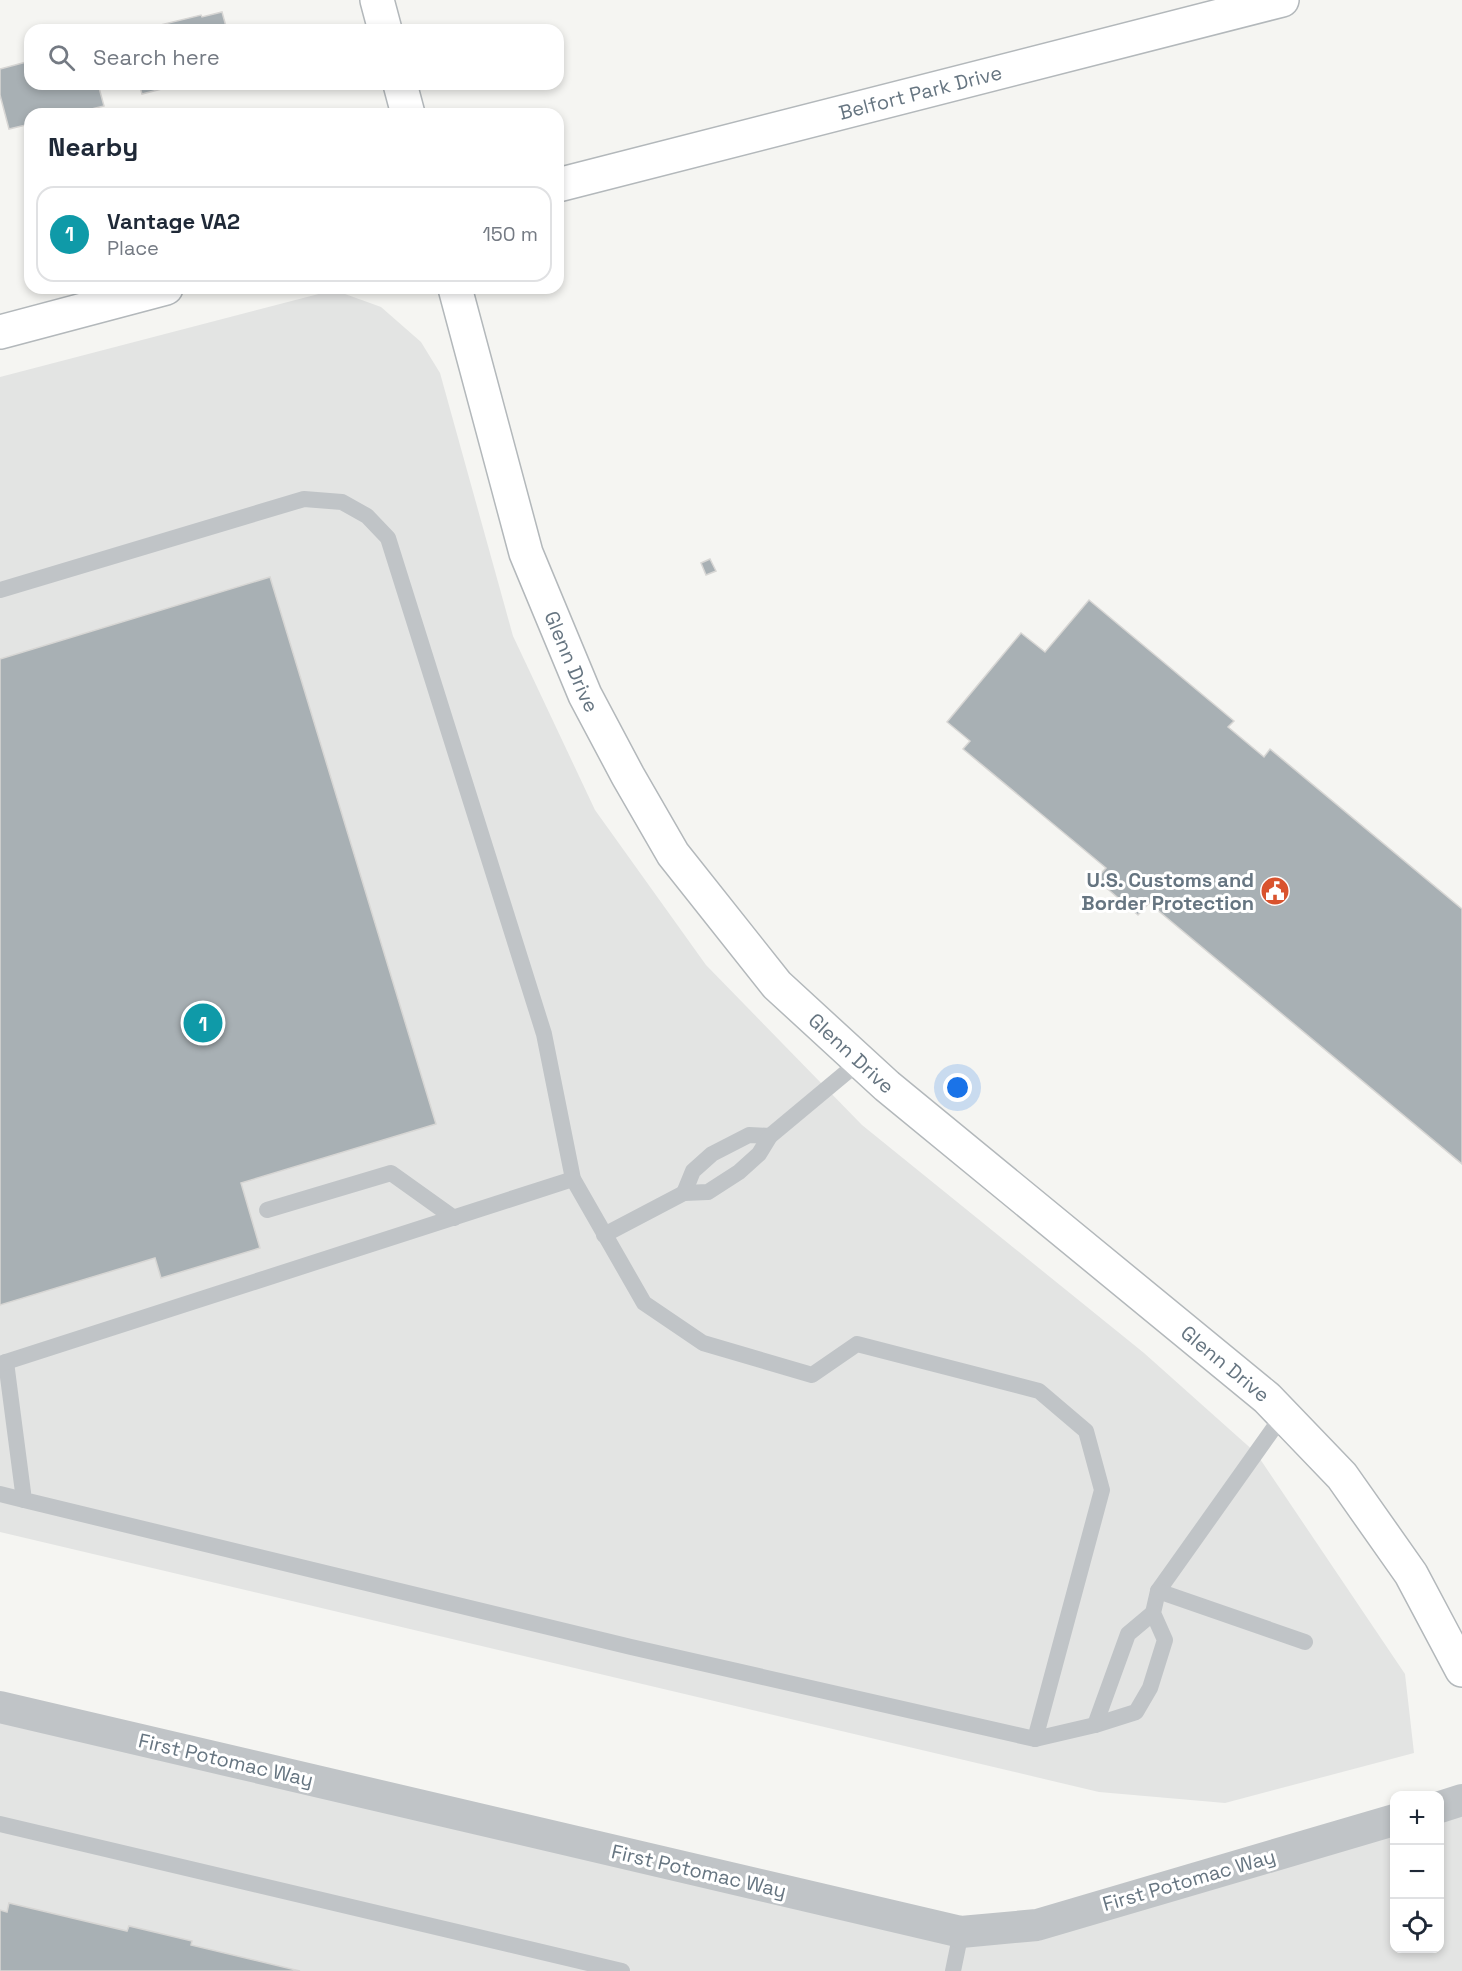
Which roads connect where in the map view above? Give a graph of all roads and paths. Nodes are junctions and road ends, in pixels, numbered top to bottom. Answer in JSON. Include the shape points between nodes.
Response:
{"nodes":[{"id":1,"x":377,"y":0,"type":"edge"},
{"id":2,"x":1282,"y":0,"type":"edge"},
{"id":3,"x":383,"y":24,"type":"edge"},
{"id":4,"x":402,"y":90,"type":"edge"},
{"id":5,"x":406,"y":108,"type":"edge"},
{"id":6,"x":564,"y":183,"type":"edge"},
{"id":7,"x":143,"y":294,"type":"edge"},
{"id":8,"x":458,"y":294,"type":"edge"},
{"id":9,"x":0,"y":332,"type":"edge"},
{"id":10,"x":0,"y":590,"type":"edge"},
{"id":11,"x":860,"y":1061,"type":"junction"},
{"id":12,"x":770,"y":1136,"type":"junction"},
{"id":13,"x":573,"y":1179,"type":"junction"},
{"id":14,"x":684,"y":1193,"type":"junction"},
{"id":15,"x":267,"y":1210,"type":"dead end"},
{"id":16,"x":454,"y":1218,"type":"junction"},
{"id":17,"x":604,"y":1234,"type":"junction"},
{"id":18,"x":3,"y":1363,"type":"edge"},
{"id":19,"x":1283,"y":1415,"type":"junction"},
{"id":20,"x":0,"y":1494,"type":"edge"},
{"id":21,"x":24,"y":1500,"type":"junction"},
{"id":22,"x":1158,"y":1591,"type":"junction"},
{"id":23,"x":1153,"y":1613,"type":"junction"},
{"id":24,"x":1305,"y":1642,"type":"dead end"},
{"id":25,"x":1462,"y":1670,"type":"edge"},
{"id":26,"x":0,"y":1707,"type":"edge"},
{"id":27,"x":1095,"y":1725,"type":"junction"},
{"id":28,"x":1035,"y":1739,"type":"junction"},
{"id":29,"x":1462,"y":1800,"type":"edge"},
{"id":30,"x":1444,"y":1806,"type":"edge"},
{"id":31,"x":1390,"y":1821,"type":"edge"},
{"id":32,"x":0,"y":1824,"type":"edge"},
{"id":33,"x":961,"y":1932,"type":"junction"},
{"id":34,"x":622,"y":1971,"type":"edge"},
{"id":35,"x":952,"y":1971,"type":"edge"}],
"edges":[{"from":1,"to":3,"type":"street"},
{"from":2,"to":6,"type":"street","name":"Belfort Park Drive"},
{"from":4,"to":5,"type":"street"},
{"from":7,"to":9,"type":"street"},
{"from":8,"to":11,"type":"street","name":"Glenn Drive","via":[[526,554],[585,695],[673,854],[777,985]]},
{"from":10,"to":13,"type":"lane","via":[[304,499],[342,502],[367,516],[381,530],[388,538],[544,1034]]},
{"from":11,"to":12,"type":"lane"},
{"from":11,"to":19,"type":"street","name":"Glenn Drive"},
{"from":12,"to":14,"type":"lane","via":[[759,1154],[708,1192]]},
{"from":12,"to":14,"type":"lane","via":[[749,1135],[712,1154],[693,1171]]},
{"from":13,"to":16,"type":"lane"},
{"from":13,"to":17,"type":"lane"},
{"from":14,"to":17,"type":"lane"},
{"from":15,"to":16,"type":"lane","via":[[391,1173]]},
{"from":16,"to":18,"type":"lane"},
{"from":17,"to":28,"type":"lane","via":[[644,1303],[704,1343],[812,1375],[857,1344],[1039,1391],[1086,1431],[1102,1490]]},
{"from":18,"to":21,"type":"lane"},
{"from":19,"to":22,"type":"lane"},
{"from":19,"to":25,"type":"street","name":"Glenn Drive","via":[[1342,1476],[1411,1574]]},
{"from":20,"to":21,"type":"lane"},
{"from":21,"to":28,"type":"lane","via":[[619,1644]]},
{"from":22,"to":23,"type":"lane"},
{"from":22,"to":24,"type":"lane"},
{"from":23,"to":27,"type":"lane","via":[[1128,1634]]},
{"from":23,"to":27,"type":"lane","via":[[1165,1640],[1150,1688],[1136,1712]]},
{"from":26,"to":33,"type":"street","name":"First Potomac Way"},
{"from":27,"to":28,"type":"lane"},
{"from":29,"to":30,"type":"street"},
{"from":31,"to":33,"type":"street","name":"First Potomac Way","via":[[1037,1924]]},
{"from":32,"to":34,"type":"lane"},
{"from":33,"to":35,"type":"lane"}]}
